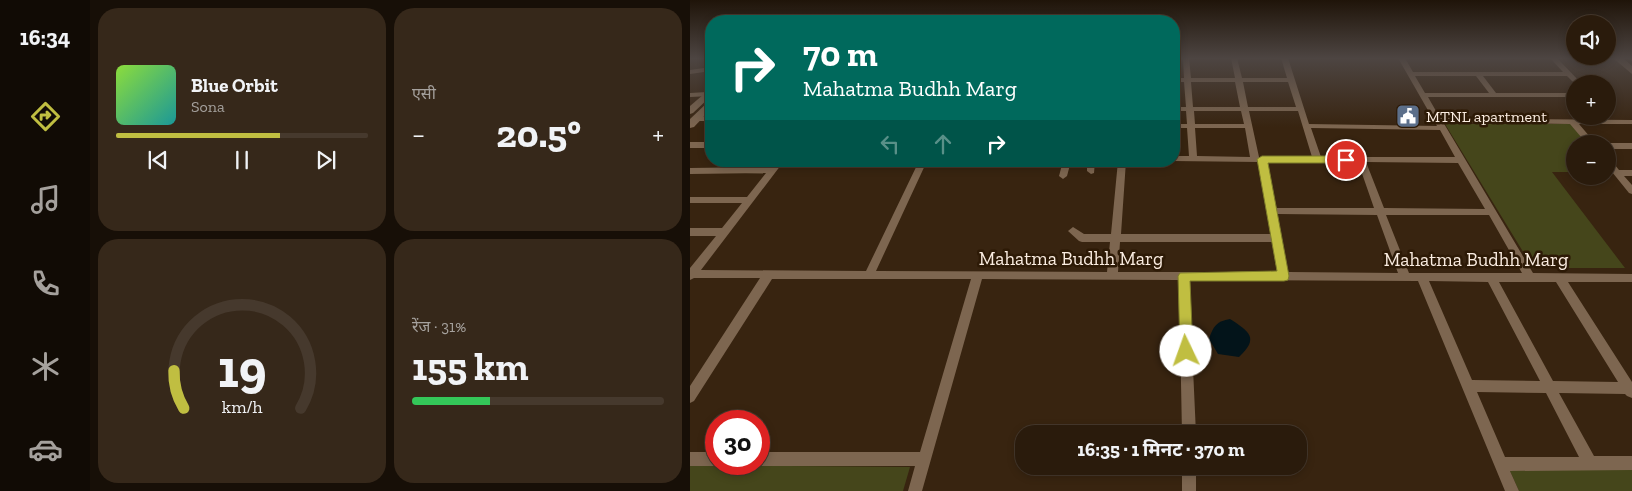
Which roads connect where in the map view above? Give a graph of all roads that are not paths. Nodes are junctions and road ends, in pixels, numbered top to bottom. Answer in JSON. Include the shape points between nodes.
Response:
{"nodes":[{"id":1,"x":1188,"y":80,"type":"edge"},
{"id":2,"x":1239,"y":80,"type":"edge"},
{"id":3,"x":1291,"y":80,"type":"edge"},
{"id":4,"x":1414,"y":81,"type":"edge"},
{"id":5,"x":1483,"y":81,"type":"edge"},
{"id":6,"x":690,"y":94,"type":"edge"},
{"id":7,"x":1422,"y":95,"type":"junction"},
{"id":8,"x":1494,"y":95,"type":"junction"},
{"id":9,"x":1566,"y":95,"type":"edge"},
{"id":10,"x":705,"y":96,"type":"edge"},
{"id":11,"x":705,"y":102,"type":"edge"},
{"id":12,"x":1180,"y":109,"type":"edge"},
{"id":13,"x":1190,"y":109,"type":"junction"},
{"id":14,"x":1245,"y":109,"type":"junction"},
{"id":15,"x":1300,"y":109,"type":"junction"},
{"id":16,"x":692,"y":119,"type":"edge"},
{"id":17,"x":705,"y":119,"type":"edge"},
{"id":18,"x":1566,"y":122,"type":"edge"},
{"id":19,"x":1617,"y":122,"type":"edge"},
{"id":20,"x":1632,"y":122,"type":"edge"},
{"id":21,"x":1439,"y":124,"type":"junction"},
{"id":22,"x":1575,"y":125,"type":"edge"},
{"id":23,"x":1180,"y":126,"type":"edge"},
{"id":24,"x":1191,"y":126,"type":"junction"},
{"id":25,"x":1248,"y":126,"type":"junction"},
{"id":26,"x":1306,"y":126,"type":"junction"},
{"id":27,"x":1584,"y":135,"type":"edge"},
{"id":28,"x":690,"y":145,"type":"edge"},
{"id":29,"x":705,"y":145,"type":"edge"},
{"id":30,"x":1616,"y":146,"type":"edge"},
{"id":31,"x":1632,"y":146,"type":"edge"},
{"id":32,"x":1180,"y":159,"type":"edge"},
{"id":33,"x":1193,"y":159,"type":"junction"},
{"id":34,"x":1258,"y":159,"type":"junction"},
{"id":35,"x":1317,"y":160,"type":"junction"},
{"id":36,"x":1361,"y":160,"type":"junction"},
{"id":37,"x":1460,"y":160,"type":"junction"},
{"id":38,"x":775,"y":167,"type":"edge"},
{"id":39,"x":921,"y":167,"type":"edge"},
{"id":40,"x":1065,"y":167,"type":"edge"},
{"id":41,"x":1091,"y":167,"type":"edge"},
{"id":42,"x":1122,"y":167,"type":"edge"},
{"id":43,"x":773,"y":170,"type":"junction"},
{"id":44,"x":690,"y":171,"type":"edge"},
{"id":45,"x":1091,"y":171,"type":"dead end"},
{"id":46,"x":1617,"y":173,"type":"joint"},
{"id":47,"x":1632,"y":173,"type":"edge"},
{"id":48,"x":1063,"y":176,"type":"dead end"},
{"id":49,"x":1632,"y":191,"type":"edge"},
{"id":50,"x":690,"y":200,"type":"edge"},
{"id":51,"x":749,"y":200,"type":"junction"},
{"id":52,"x":1272,"y":211,"type":"junction"},
{"id":53,"x":1380,"y":211,"type":"junction"},
{"id":54,"x":1491,"y":212,"type":"junction"},
{"id":55,"x":1073,"y":231,"type":"dead end"},
{"id":56,"x":690,"y":232,"type":"edge"},
{"id":57,"x":724,"y":232,"type":"junction"},
{"id":58,"x":1116,"y":237,"type":"junction"},
{"id":59,"x":1276,"y":238,"type":"junction"},
{"id":60,"x":769,"y":274,"type":"junction"},
{"id":61,"x":690,"y":275,"type":"edge"},
{"id":62,"x":869,"y":275,"type":"junction"},
{"id":63,"x":978,"y":275,"type":"junction"},
{"id":64,"x":1112,"y":276,"type":"junction"},
{"id":65,"x":1184,"y":276,"type":"junction"},
{"id":66,"x":1284,"y":276,"type":"junction"},
{"id":67,"x":1405,"y":277,"type":"junction"},
{"id":68,"x":1422,"y":277,"type":"junction"},
{"id":69,"x":1491,"y":277,"type":"junction"},
{"id":70,"x":1530,"y":277,"type":"junction"},
{"id":71,"x":1559,"y":277,"type":"junction"},
{"id":72,"x":1632,"y":278,"type":"edge"},
{"id":73,"x":1468,"y":386,"type":"junction"},
{"id":74,"x":1549,"y":387,"type":"junction"},
{"id":75,"x":1631,"y":390,"type":"edge"},
{"id":76,"x":690,"y":397,"type":"edge"},
{"id":77,"x":1189,"y":425,"type":"edge"},
{"id":78,"x":690,"y":459,"type":"edge"},
{"id":79,"x":705,"y":459,"type":"edge"},
{"id":80,"x":770,"y":459,"type":"edge"},
{"id":81,"x":925,"y":459,"type":"junction"},
{"id":82,"x":1590,"y":463,"type":"junction"},
{"id":83,"x":1632,"y":463,"type":"edge"},
{"id":84,"x":1501,"y":464,"type":"junction"},
{"id":85,"x":1189,"y":475,"type":"edge"},
{"id":86,"x":915,"y":491,"type":"edge"},
{"id":87,"x":1189,"y":491,"type":"edge"},
{"id":88,"x":1512,"y":491,"type":"edge"}],
"edges":[{"from":1,"to":13,"type":"street"},
{"from":2,"to":14,"type":"street"},
{"from":3,"to":15,"type":"street"},
{"from":4,"to":7,"type":"street"},
{"from":5,"to":8,"type":"street"},
{"from":6,"to":10,"type":"street"},
{"from":7,"to":8,"type":"street"},
{"from":7,"to":21,"type":"street"},
{"from":8,"to":9,"type":"street"},
{"from":11,"to":16,"type":"street"},
{"from":12,"to":13,"type":"street"},
{"from":13,"to":14,"type":"street"},
{"from":13,"to":24,"type":"street"},
{"from":14,"to":15,"type":"street"},
{"from":14,"to":25,"type":"street"},
{"from":15,"to":26,"type":"street"},
{"from":16,"to":17,"type":"street"},
{"from":18,"to":21,"type":"street"},
{"from":19,"to":20,"type":"street"},
{"from":21,"to":26,"type":"street"},
{"from":21,"to":37,"type":"street"},
{"from":22,"to":27,"type":"street"},
{"from":23,"to":24,"type":"street"},
{"from":24,"to":25,"type":"street"},
{"from":24,"to":33,"type":"street"},
{"from":25,"to":34,"type":"street"},
{"from":26,"to":35,"type":"street"},
{"from":28,"to":29,"type":"street"},
{"from":30,"to":31,"type":"street"},
{"from":32,"to":33,"type":"street"},
{"from":33,"to":34,"type":"street"},
{"from":34,"to":35,"type":"street"},
{"from":34,"to":52,"type":"street"},
{"from":35,"to":36,"type":"street"},
{"from":36,"to":37,"type":"street"},
{"from":36,"to":53,"type":"street"},
{"from":37,"to":54,"type":"street"},
{"from":38,"to":43,"type":"street"},
{"from":39,"to":62,"type":"street"},
{"from":40,"to":48,"type":"street"},
{"from":41,"to":45,"type":"street"},
{"from":42,"to":58,"type":"street"},
{"from":43,"to":44,"type":"street"},
{"from":43,"to":51,"type":"street"},
{"from":46,"to":47,"type":"street"},
{"from":46,"to":49,"type":"street"},
{"from":50,"to":51,"type":"street"},
{"from":51,"to":57,"type":"street"},
{"from":52,"to":53,"type":"street"},
{"from":52,"to":59,"type":"street"},
{"from":53,"to":54,"type":"street"},
{"from":53,"to":67,"type":"street"},
{"from":54,"to":70,"type":"street"},
{"from":55,"to":58,"type":"street","via":[[1082,238]]},
{"from":56,"to":57,"type":"street"},
{"from":57,"to":61,"type":"street"},
{"from":58,"to":59,"type":"street"},
{"from":58,"to":64,"type":"street"},
{"from":59,"to":66,"type":"street"},
{"from":60,"to":61,"type":"street","name":"Mahatma Budhh Marg"},
{"from":60,"to":62,"type":"street","name":"Mahatma Budhh Marg"},
{"from":60,"to":76,"type":"street"},
{"from":62,"to":63,"type":"street","name":"Mahatma Budhh Marg"},
{"from":63,"to":64,"type":"street","name":"Mahatma Budhh Marg"},
{"from":63,"to":81,"type":"street"},
{"from":64,"to":65,"type":"street","name":"Mahatma Budhh Marg"},
{"from":65,"to":66,"type":"street","name":"Mahatma Budhh Marg"},
{"from":65,"to":77,"type":"street"},
{"from":66,"to":67,"type":"street","name":"Mahatma Budhh Marg"},
{"from":67,"to":68,"type":"street","name":"Mahatma Budhh Marg"},
{"from":68,"to":69,"type":"street","name":"Mahatma Budhh Marg"},
{"from":68,"to":73,"type":"street"},
{"from":69,"to":70,"type":"street","name":"Mahatma Budhh Marg"},
{"from":69,"to":74,"type":"street"},
{"from":70,"to":71,"type":"street","name":"Mahatma Budhh Marg"},
{"from":71,"to":72,"type":"street","name":"Mahatma Budhh Marg"},
{"from":71,"to":75,"type":"street"},
{"from":73,"to":74,"type":"street"},
{"from":73,"to":84,"type":"street"},
{"from":74,"to":75,"type":"street"},
{"from":74,"to":82,"type":"street"},
{"from":78,"to":79,"type":"street"},
{"from":80,"to":81,"type":"street"},
{"from":81,"to":86,"type":"street"},
{"from":82,"to":83,"type":"street"},
{"from":82,"to":84,"type":"street"},
{"from":84,"to":88,"type":"street"},
{"from":85,"to":87,"type":"street"}]}
